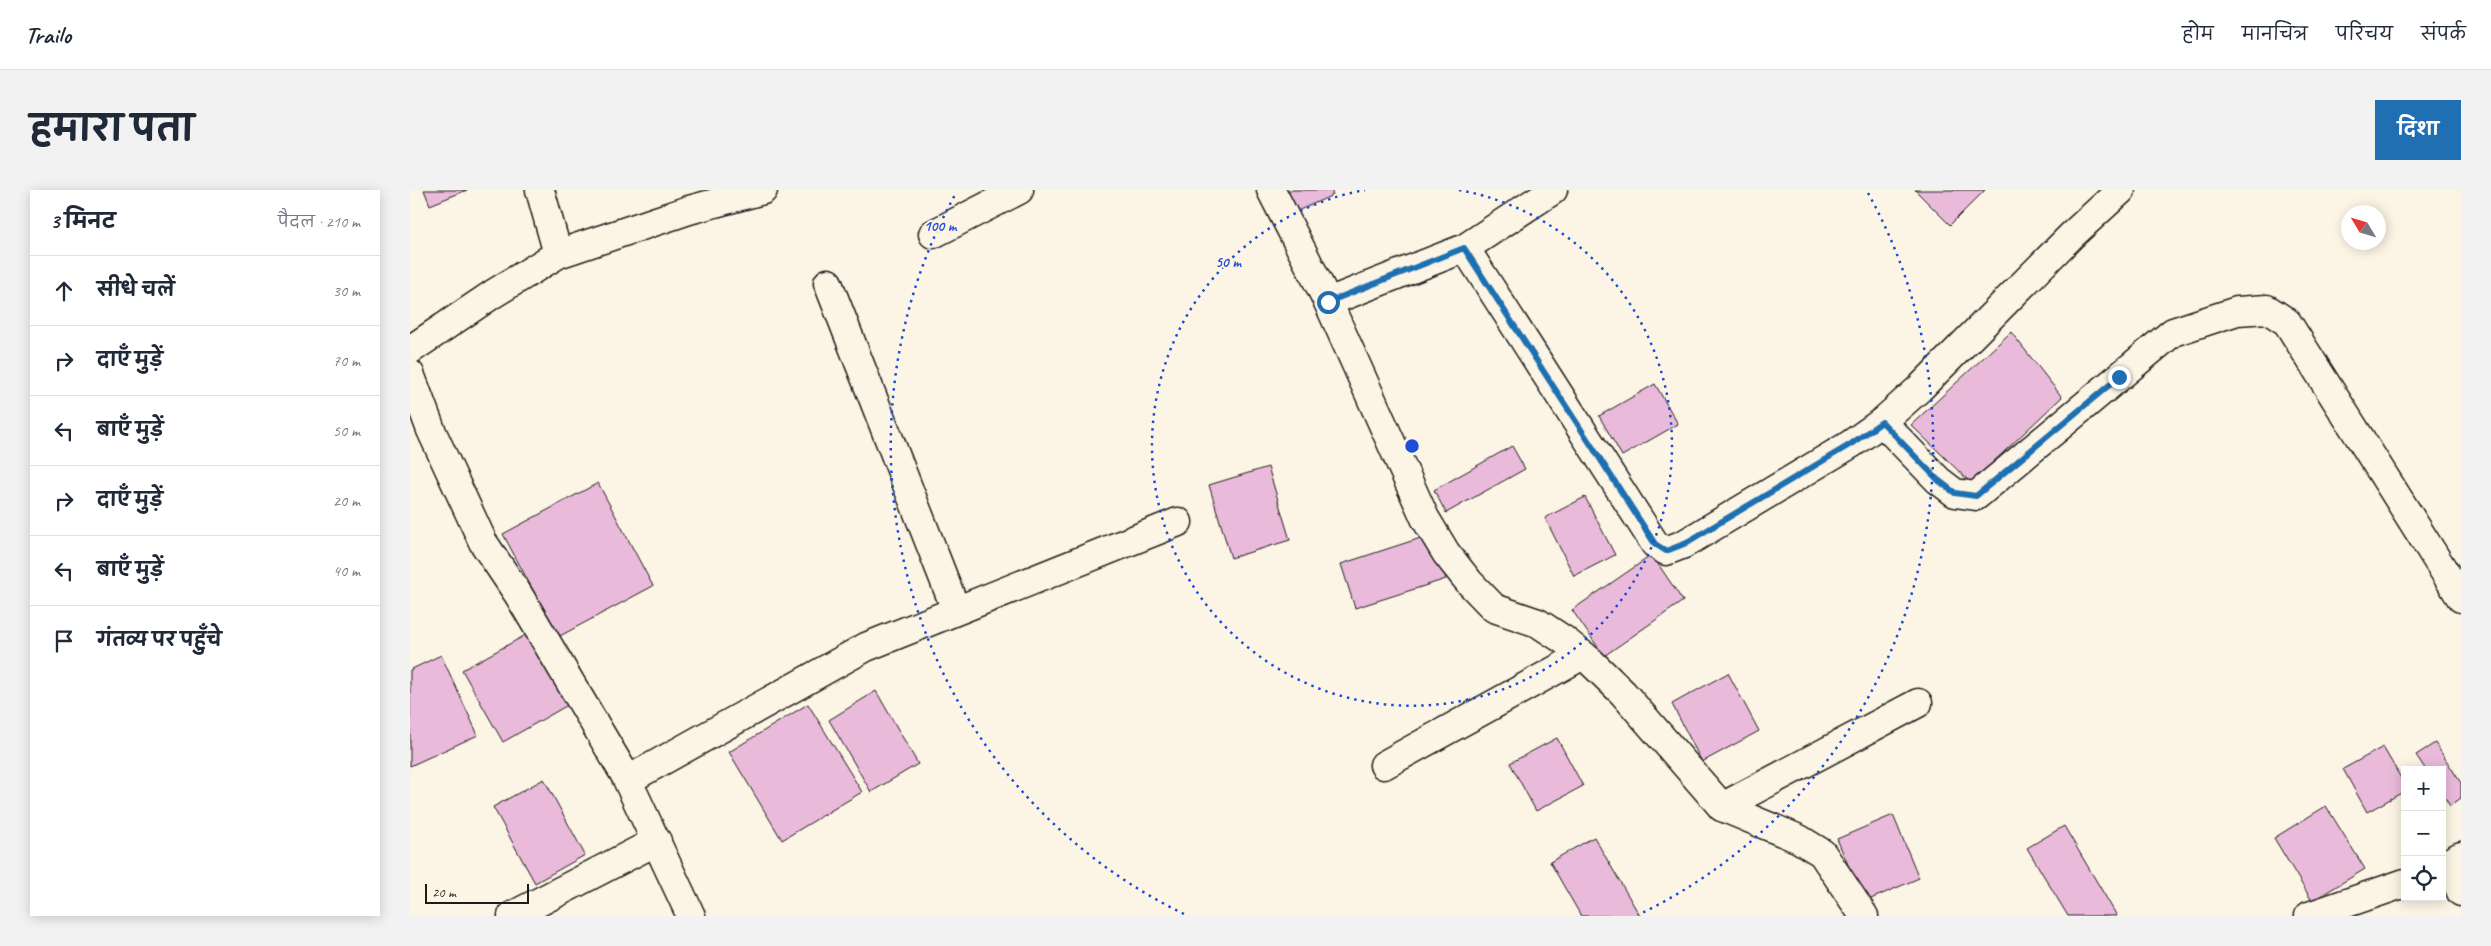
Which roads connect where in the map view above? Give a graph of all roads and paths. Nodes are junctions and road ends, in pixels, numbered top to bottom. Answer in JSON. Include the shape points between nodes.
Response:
{"nodes":[{"id":1,"x":540,"y":190,"type":"edge"},
{"id":2,"x":763,"y":190,"type":"edge"},
{"id":3,"x":1019,"y":190,"type":"edge"},
{"id":4,"x":1271,"y":190,"type":"edge"},
{"id":5,"x":1553,"y":190,"type":"edge"},
{"id":6,"x":2121,"y":190,"type":"edge"},
{"id":7,"x":933,"y":234,"type":"dead end"},
{"id":8,"x":1464,"y":248,"type":"junction"},
{"id":9,"x":558,"y":254,"type":"junction"},
{"id":10,"x":828,"y":283,"type":"dead end"},
{"id":11,"x":1328,"y":302,"type":"junction"},
{"id":12,"x":410,"y":350,"type":"edge"},
{"id":13,"x":410,"y":374,"type":"edge"},
{"id":14,"x":1882,"y":422,"type":"junction"},
{"id":15,"x":1178,"y":522,"type":"dead end"},
{"id":16,"x":2461,"y":598,"type":"edge"},
{"id":17,"x":956,"y":610,"type":"junction"},
{"id":18,"x":1583,"y":655,"type":"junction"},
{"id":19,"x":1918,"y":703,"type":"dead end"},
{"id":20,"x":1384,"y":765,"type":"dead end"},
{"id":21,"x":628,"y":780,"type":"junction"},
{"id":22,"x":1722,"y":807,"type":"junction"},
{"id":23,"x":658,"y":841,"type":"junction"},
{"id":24,"x":2451,"y":861,"type":"edge"},
{"id":25,"x":2401,"y":884,"type":"edge"},
{"id":26,"x":2461,"y":892,"type":"edge"},
{"id":27,"x":512,"y":916,"type":"edge"},
{"id":28,"x":691,"y":916,"type":"edge"},
{"id":29,"x":1864,"y":916,"type":"edge"},
{"id":30,"x":2309,"y":916,"type":"edge"}],
"edges":[{"from":1,"to":9,"type":"street"},
{"from":2,"to":9,"type":"street","via":[[689,210]]},
{"from":3,"to":7,"type":"street"},
{"from":4,"to":11,"type":"street"},
{"from":5,"to":8,"type":"street"},
{"from":6,"to":14,"type":"street"},
{"from":8,"to":11,"type":"street"},
{"from":8,"to":14,"type":"street","via":[[1655,544],[1666,551],[1684,544]]},
{"from":9,"to":12,"type":"street"},
{"from":10,"to":17,"type":"street"},
{"from":11,"to":18,"type":"street","via":[[1425,518],[1446,554],[1494,608],[1538,623]]},
{"from":13,"to":21,"type":"street","via":[[431,430],[483,542],[518,594]]},
{"from":14,"to":16,"type":"street","via":[[1938,480],[1955,493],[1976,496],[2173,332],[2237,311],[2267,309],[2287,322]]},
{"from":15,"to":17,"type":"street"},
{"from":17,"to":21,"type":"street","via":[[866,647]]},
{"from":18,"to":20,"type":"street"},
{"from":18,"to":22,"type":"street","via":[[1623,693]]},
{"from":19,"to":22,"type":"street"},
{"from":21,"to":23,"type":"street"},
{"from":22,"to":29,"type":"street","via":[[1799,839],[1822,853]]},
{"from":23,"to":27,"type":"street"},
{"from":23,"to":28,"type":"street"},
{"from":24,"to":26,"type":"street"},
{"from":25,"to":30,"type":"street"}]}
